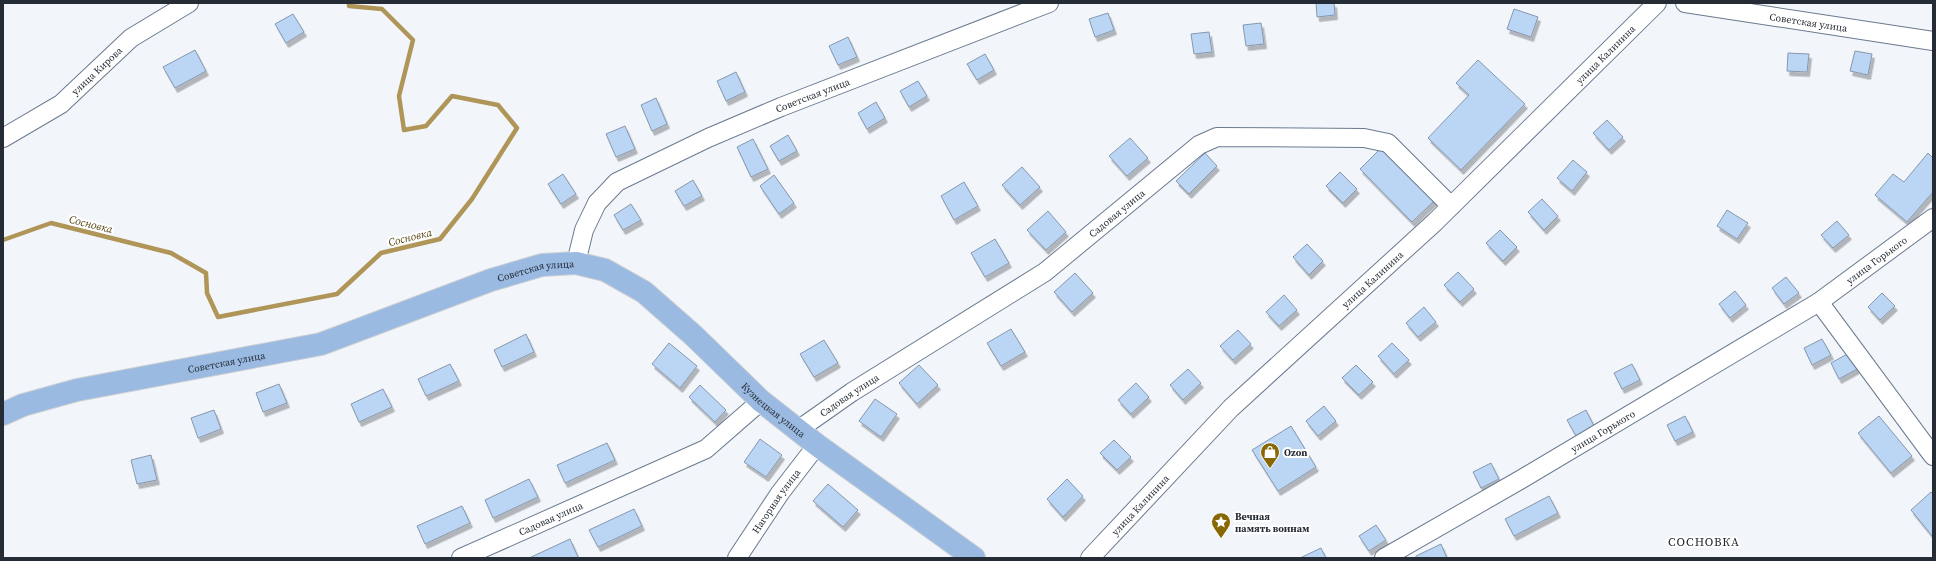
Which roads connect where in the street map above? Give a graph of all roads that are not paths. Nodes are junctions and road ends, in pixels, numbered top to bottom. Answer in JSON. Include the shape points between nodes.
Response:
{"nodes":[{"id":1,"x":189,"y":3,"type":"edge"},
{"id":2,"x":1049,"y":3,"type":"edge"},
{"id":3,"x":1657,"y":3,"type":"edge"},
{"id":4,"x":1685,"y":3,"type":"edge"},
{"id":5,"x":1933,"y":41,"type":"edge"},
{"id":6,"x":3,"y":138,"type":"edge"},
{"id":7,"x":1451,"y":206,"type":"junction"},
{"id":8,"x":1933,"y":218,"type":"edge"},
{"id":9,"x":576,"y":263,"type":"junction"},
{"id":10,"x":1819,"y":302,"type":"junction"},
{"id":11,"x":761,"y":401,"type":"junction"},
{"id":12,"x":3,"y":414,"type":"edge"},
{"id":13,"x":798,"y":430,"type":"junction"},
{"id":14,"x":817,"y":445,"type":"junction"},
{"id":15,"x":1933,"y":456,"type":"edge"},
{"id":16,"x":460,"y":558,"type":"edge"},
{"id":17,"x":737,"y":558,"type":"edge"},
{"id":18,"x":974,"y":558,"type":"edge"},
{"id":19,"x":1090,"y":558,"type":"edge"},
{"id":20,"x":1384,"y":558,"type":"edge"}],
"edges":[{"from":1,"to":6,"type":"street","name":"улица Кирова","via":[[131,38],[61,104]]},
{"from":2,"to":9,"type":"street","name":"Советская улица","via":[[781,107],[708,138],[617,182],[597,203],[584,230]]},
{"from":3,"to":7,"type":"street","name":"улица Калинина"},
{"from":4,"to":5,"type":"street","name":"Советская улица"},
{"from":7,"to":13,"type":"street","name":"Садовая улица","via":[[1388,143],[1364,138],[1217,137],[1199,145],[1045,272],[858,388]]},
{"from":7,"to":19,"type":"street","name":"улица Калинина","via":[[1232,408]]},
{"from":8,"to":10,"type":"street","name":"улица Горького"},
{"from":9,"to":11,"type":"main road","name":"Кузнецкая улица","via":[[605,270],[644,292]]},
{"from":9,"to":12,"type":"main road","name":"Советская улица","via":[[542,266],[492,280],[321,344],[77,390],[23,405]]},
{"from":10,"to":15,"type":"street"},
{"from":10,"to":20,"type":"street","name":"улица Горького"},
{"from":11,"to":13,"type":"main road","name":"Кузнецкая улица"},
{"from":11,"to":16,"type":"street","name":"Садовая улица","via":[[706,449]]},
{"from":13,"to":14,"type":"main road","name":"Кузнецкая улица"},
{"from":14,"to":17,"type":"street","name":"Нагорная улица","via":[[780,493]]},
{"from":14,"to":18,"type":"main road","name":"Кузнецкая улица"}]}
